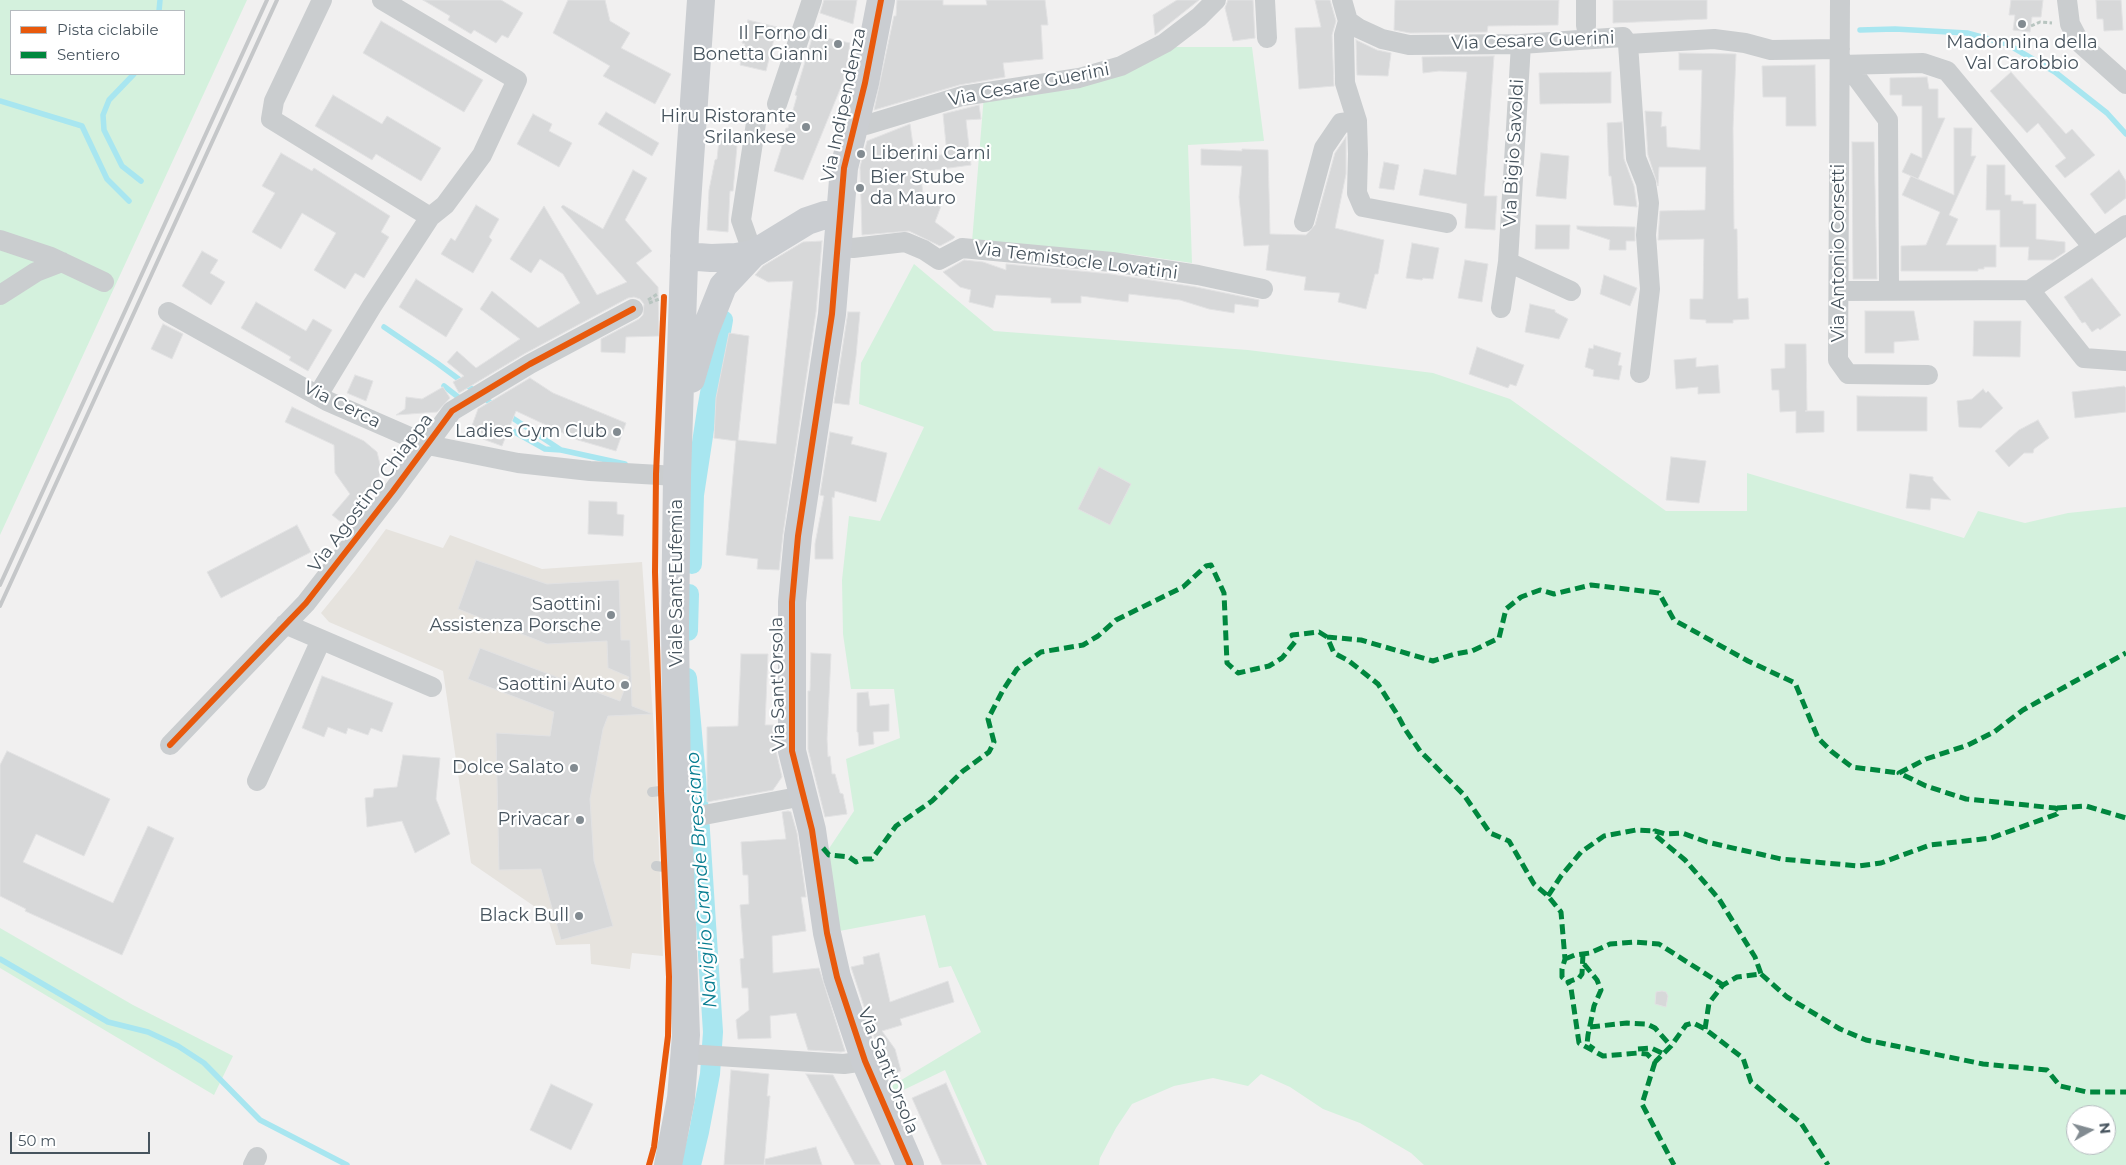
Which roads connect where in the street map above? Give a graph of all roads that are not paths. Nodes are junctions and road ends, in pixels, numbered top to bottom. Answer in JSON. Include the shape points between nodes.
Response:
{"nodes":[{"id":1,"x":322,"y":0,"type":"edge"},
{"id":2,"x":382,"y":0,"type":"edge"},
{"id":3,"x":701,"y":0,"type":"edge"},
{"id":4,"x":812,"y":0,"type":"edge"},
{"id":5,"x":881,"y":0,"type":"edge"},
{"id":6,"x":1216,"y":0,"type":"edge"},
{"id":7,"x":1265,"y":0,"type":"edge"},
{"id":8,"x":1342,"y":0,"type":"edge"},
{"id":9,"x":1586,"y":0,"type":"edge"},
{"id":10,"x":1840,"y":0,"type":"edge"},
{"id":11,"x":2067,"y":0,"type":"edge"},
{"id":12,"x":1348,"y":21,"type":"junction"},
{"id":13,"x":1586,"y":26,"type":"dead end"},
{"id":14,"x":1267,"y":38,"type":"dead end"},
{"id":15,"x":1521,"y":44,"type":"junction"},
{"id":16,"x":1628,"y":44,"type":"junction"},
{"id":17,"x":1840,"y":57,"type":"junction"},
{"id":18,"x":2124,"y":78,"type":"edge"},
{"id":19,"x":777,"y":104,"type":"dead end"},
{"id":20,"x":1356,"y":121,"type":"junction"},
{"id":21,"x":756,"y":123,"type":"dead end"},
{"id":22,"x":854,"y":124,"type":"junction"},
{"id":23,"x":839,"y":215,"type":"junction"},
{"id":24,"x":430,"y":217,"type":"junction"},
{"id":25,"x":1304,"y":222,"type":"dead end"},
{"id":26,"x":1447,"y":223,"type":"dead end"},
{"id":27,"x":2126,"y":225,"type":"edge"},
{"id":28,"x":0,"y":240,"type":"edge"},
{"id":29,"x":837,"y":246,"type":"junction"},
{"id":30,"x":2093,"y":247,"type":"junction"},
{"id":31,"x":753,"y":254,"type":"junction"},
{"id":32,"x":684,"y":256,"type":"junction"},
{"id":33,"x":62,"y":262,"type":"junction"},
{"id":34,"x":1508,"y":262,"type":"junction"},
{"id":35,"x":104,"y":282,"type":"dead end"},
{"id":36,"x":1262,"y":289,"type":"dead end"},
{"id":37,"x":1889,"y":290,"type":"junction"},
{"id":38,"x":2030,"y":290,"type":"junction"},
{"id":39,"x":1571,"y":291,"type":"dead end"},
{"id":40,"x":1839,"y":291,"type":"junction"},
{"id":41,"x":0,"y":295,"type":"edge"},
{"id":42,"x":1500,"y":308,"type":"dead end"},
{"id":43,"x":633,"y":309,"type":"dead end"},
{"id":44,"x":168,"y":312,"type":"dead end"},
{"id":45,"x":2126,"y":361,"type":"edge"},
{"id":46,"x":1640,"y":373,"type":"dead end"},
{"id":47,"x":1928,"y":375,"type":"dead end"},
{"id":48,"x":318,"y":395,"type":"junction"},
{"id":49,"x":680,"y":418,"type":"junction"},
{"id":50,"x":428,"y":445,"type":"junction"},
{"id":51,"x":677,"y":476,"type":"junction"},
{"id":52,"x":285,"y":624,"type":"junction"},
{"id":53,"x":321,"y":640,"type":"junction"},
{"id":54,"x":432,"y":687,"type":"dead end"},
{"id":55,"x":170,"y":745,"type":"dead end"},
{"id":56,"x":257,"y":780,"type":"dead end"},
{"id":57,"x":803,"y":796,"type":"junction"},
{"id":58,"x":693,"y":817,"type":"junction"},
{"id":59,"x":692,"y":1054,"type":"junction"},
{"id":60,"x":865,"y":1061,"type":"junction"},
{"id":61,"x":668,"y":1165,"type":"edge"},
{"id":62,"x":910,"y":1165,"type":"edge"}],
"edges":[{"from":1,"to":24,"type":"street","via":[[274,101],[271,119]]},
{"from":2,"to":24,"type":"street","via":[[517,80],[482,155],[445,205]]},
{"from":3,"to":32,"type":"street","name":"Viale Sant'Eufemia"},
{"from":4,"to":19,"type":"street"},
{"from":5,"to":22,"type":"street","name":"Via Indipendenza"},
{"from":6,"to":22,"type":"street","name":"Via Cesare Guerini","via":[[1165,43],[1121,66],[1079,78],[962,96],[866,125]]},
{"from":7,"to":14,"type":"street"},
{"from":8,"to":12,"type":"street"},
{"from":9,"to":13,"type":"street"},
{"from":10,"to":17,"type":"street","name":"Via Antonio Corsetti"},
{"from":11,"to":18,"type":"street","via":[[2070,24],[2080,43]]},
{"from":12,"to":15,"type":"street","name":"Via Cesare Guerini","via":[[1382,39],[1409,45]]},
{"from":12,"to":20,"type":"street","via":[[1344,35],[1345,83]]},
{"from":15,"to":16,"type":"street","name":"Via Cesare Guerini","via":[[1624,37]]},
{"from":15,"to":34,"type":"street","name":"Via Bigio Savoldi"},
{"from":16,"to":17,"type":"street","via":[[1714,39],[1771,50]]},
{"from":16,"to":46,"type":"street","name":"Via Cesare Guerini","via":[[1636,158],[1646,183],[1649,203],[1646,234],[1650,289]]},
{"from":17,"to":30,"type":"street","via":[[1923,63],[1947,71]]},
{"from":17,"to":37,"type":"street","via":[[1888,120]]},
{"from":17,"to":40,"type":"street","name":"Via Antonio Corsetti"},
{"from":20,"to":25,"type":"street","via":[[1340,123],[1324,148]]},
{"from":20,"to":26,"type":"street","via":[[1357,193],[1363,207]]},
{"from":21,"to":31,"type":"street","via":[[741,220]]},
{"from":22,"to":23,"type":"street","name":"Via Indipendenza","via":[[844,168]]},
{"from":23,"to":29,"type":"street","name":"Via Indipendenza"},
{"from":23,"to":31,"type":"street","via":[[825,215],[807,221]]},
{"from":24,"to":48,"type":"street"},
{"from":27,"to":30,"type":"street"},
{"from":28,"to":33,"type":"street"},
{"from":29,"to":36,"type":"street","name":"Via Temistocle Lovatini","via":[[853,248],[905,242],[939,260],[962,248],[1112,262]]},
{"from":29,"to":57,"type":"street","name":"Via Sant'Orsola","via":[[832,314],[798,536],[792,602],[792,751]]},
{"from":30,"to":38,"type":"street"},
{"from":31,"to":32,"type":"street","via":[[711,258]]},
{"from":31,"to":49,"type":"street","via":[[723,286],[705,331]]},
{"from":32,"to":49,"type":"street","name":"Viale Sant'Eufemia"},
{"from":33,"to":35,"type":"street"},
{"from":33,"to":41,"type":"street","via":[[36,272]]},
{"from":34,"to":39,"type":"street"},
{"from":34,"to":42,"type":"street","name":"Via Bigio Savoldi"},
{"from":37,"to":38,"type":"street"},
{"from":37,"to":40,"type":"street"},
{"from":38,"to":45,"type":"street","via":[[2084,358]]},
{"from":40,"to":47,"type":"street","name":"Via Antonio Corsetti","via":[[1838,360],[1848,374]]},
{"from":43,"to":50,"type":"street","name":"Via Agostino Chiappa","via":[[488,387],[452,411]]},
{"from":44,"to":48,"type":"street","name":"Via Cerca"},
{"from":48,"to":50,"type":"street","name":"Via Cerca"},
{"from":49,"to":51,"type":"street","name":"Viale Sant'Eufemia"},
{"from":50,"to":51,"type":"street","name":"Via Cerca","via":[[518,463]]},
{"from":50,"to":52,"type":"street","name":"Via Agostino Chiappa","via":[[306,603]]},
{"from":51,"to":58,"type":"street","name":"Viale Sant'Eufemia","via":[[675,627],[678,718],[665,790]]},
{"from":52,"to":53,"type":"street"},
{"from":52,"to":55,"type":"street","name":"Via Agostino Chiappa"},
{"from":53,"to":54,"type":"street"},
{"from":53,"to":56,"type":"street"},
{"from":57,"to":58,"type":"street"},
{"from":57,"to":60,"type":"street","name":"Via Sant'Orsola","via":[[812,830],[837,978]]},
{"from":58,"to":59,"type":"street","name":"Viale Sant'Eufemia","via":[[669,867]]},
{"from":59,"to":60,"type":"street","name":"Via Sant'Orsola","via":[[844,1064]]},
{"from":59,"to":61,"type":"street","name":"Viale Sant'Eufemia"},
{"from":60,"to":62,"type":"street","name":"Via Sant'Orsola"}]}
